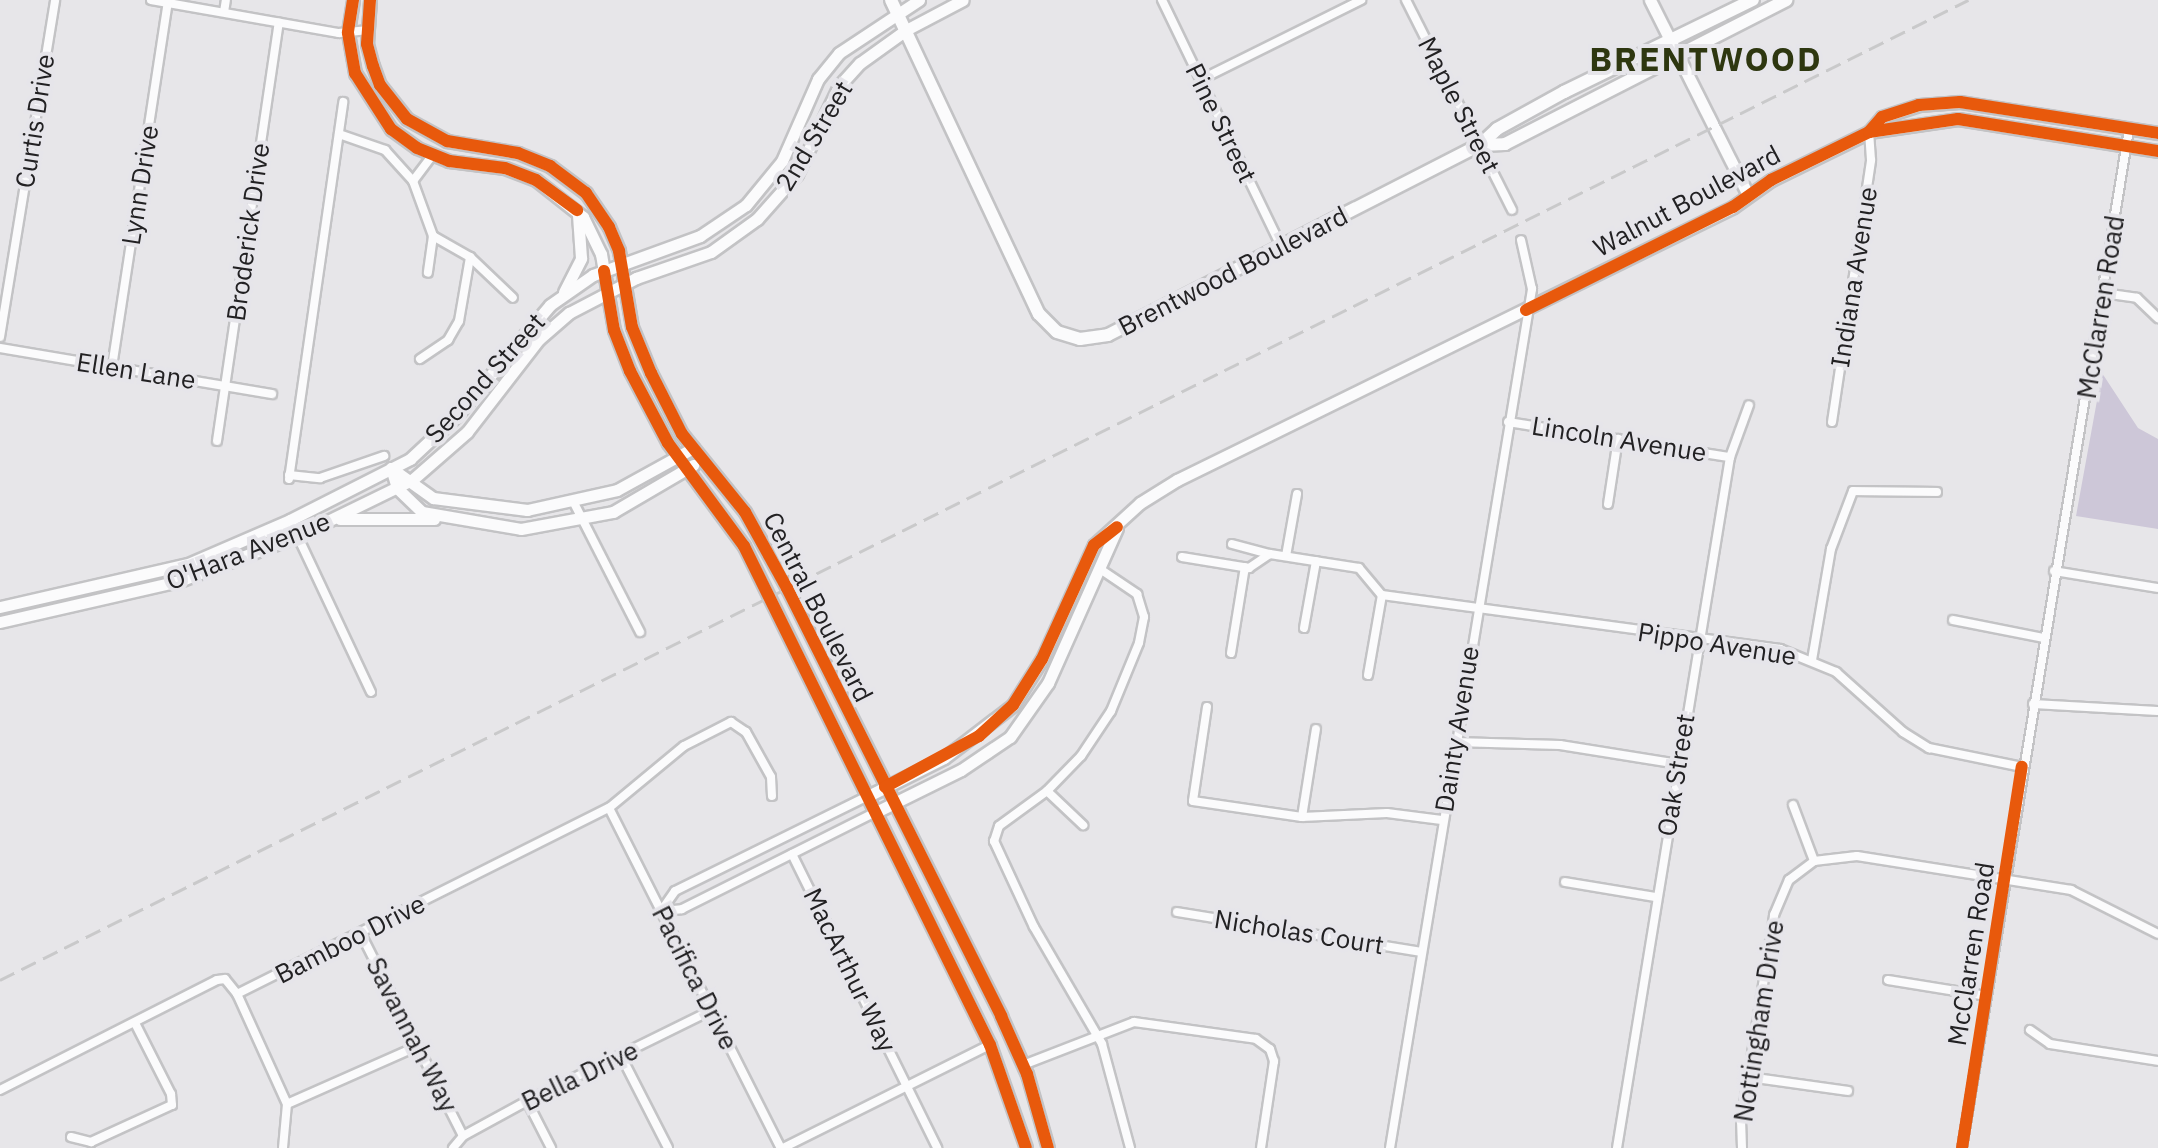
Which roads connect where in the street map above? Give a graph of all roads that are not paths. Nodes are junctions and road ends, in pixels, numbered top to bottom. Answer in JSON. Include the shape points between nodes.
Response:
{"nodes":[{"id":1,"x":55,"y":0,"type":"edge"},
{"id":2,"x":151,"y":0,"type":"edge"},
{"id":3,"x":226,"y":0,"type":"edge"},
{"id":4,"x":353,"y":0,"type":"edge"},
{"id":5,"x":370,"y":0,"type":"edge"},
{"id":6,"x":919,"y":0,"type":"edge"},
{"id":7,"x":963,"y":0,"type":"edge"},
{"id":8,"x":1162,"y":0,"type":"edge"},
{"id":9,"x":1361,"y":0,"type":"edge"},
{"id":10,"x":1406,"y":0,"type":"edge"},
{"id":11,"x":1650,"y":0,"type":"edge"},
{"id":12,"x":1753,"y":0,"type":"edge"},
{"id":13,"x":1786,"y":0,"type":"edge"},
{"id":14,"x":168,"y":2,"type":"junction"},
{"id":15,"x":894,"y":5,"type":"edge"},
{"id":16,"x":224,"y":12,"type":"junction"},
{"id":17,"x":279,"y":23,"type":"junction"},
{"id":18,"x":366,"y":30,"type":"junction"},
{"id":19,"x":906,"y":30,"type":"junction"},
{"id":20,"x":348,"y":33,"type":"junction"},
{"id":21,"x":1670,"y":42,"type":"junction"},
{"id":22,"x":1676,"y":54,"type":"junction"},
{"id":23,"x":1200,"y":80,"type":"junction"},
{"id":24,"x":343,"y":102,"type":"dead end"},
{"id":25,"x":2129,"y":129,"type":"junction"},
{"id":26,"x":1869,"y":132,"type":"junction"},
{"id":27,"x":2158,"y":133,"type":"edge"},
{"id":28,"x":339,"y":134,"type":"junction"},
{"id":29,"x":1480,"y":145,"type":"junction"},
{"id":30,"x":2127,"y":146,"type":"junction"},
{"id":31,"x":2158,"y":151,"type":"edge"},
{"id":32,"x":433,"y":154,"type":"junction"},
{"id":33,"x":413,"y":181,"type":"junction"},
{"id":34,"x":1748,"y":195,"type":"junction"},
{"id":35,"x":577,"y":210,"type":"junction"},
{"id":36,"x":1512,"y":210,"type":"dead end"},
{"id":37,"x":433,"y":236,"type":"junction"},
{"id":38,"x":1521,"y":240,"type":"dead end"},
{"id":39,"x":1281,"y":246,"type":"junction"},
{"id":40,"x":470,"y":257,"type":"junction"},
{"id":41,"x":621,"y":264,"type":"junction"},
{"id":42,"x":604,"y":271,"type":"junction"},
{"id":43,"x":428,"y":273,"type":"dead end"},
{"id":44,"x":623,"y":284,"type":"junction"},
{"id":45,"x":606,"y":292,"type":"junction"},
{"id":46,"x":2103,"y":293,"type":"junction"},
{"id":47,"x":513,"y":298,"type":"dead end"},
{"id":48,"x":561,"y":298,"type":"junction"},
{"id":49,"x":1526,"y":310,"type":"junction"},
{"id":50,"x":2158,"y":318,"type":"edge"},
{"id":51,"x":0,"y":337,"type":"edge"},
{"id":52,"x":0,"y":348,"type":"edge"},
{"id":53,"x":420,"y":359,"type":"dead end"},
{"id":54,"x":112,"y":367,"type":"junction"},
{"id":55,"x":226,"y":386,"type":"junction"},
{"id":56,"x":272,"y":394,"type":"dead end"},
{"id":57,"x":1749,"y":405,"type":"dead end"},
{"id":58,"x":1508,"y":422,"type":"junction"},
{"id":59,"x":1832,"y":422,"type":"dead end"},
{"id":60,"x":1618,"y":439,"type":"junction"},
{"id":61,"x":217,"y":441,"type":"dead end"},
{"id":62,"x":693,"y":448,"type":"junction"},
{"id":63,"x":677,"y":455,"type":"junction"},
{"id":64,"x":384,"y":456,"type":"dead end"},
{"id":65,"x":1730,"y":457,"type":"junction"},
{"id":66,"x":702,"y":460,"type":"junction"},
{"id":67,"x":391,"y":468,"type":"junction"},
{"id":68,"x":687,"y":468,"type":"junction"},
{"id":69,"x":412,"y":480,"type":"junction"},
{"id":70,"x":397,"y":488,"type":"junction"},
{"id":71,"x":1937,"y":492,"type":"dead end"},
{"id":72,"x":1297,"y":494,"type":"dead end"},
{"id":73,"x":574,"y":503,"type":"junction"},
{"id":74,"x":1608,"y":504,"type":"dead end"},
{"id":75,"x":440,"y":518,"type":"junction"},
{"id":76,"x":290,"y":520,"type":"junction"},
{"id":77,"x":331,"y":520,"type":"junction"},
{"id":78,"x":583,"y":521,"type":"junction"},
{"id":79,"x":1117,"y":527,"type":"junction"},
{"id":80,"x":297,"y":536,"type":"junction"},
{"id":81,"x":1232,"y":544,"type":"dead end"},
{"id":82,"x":1270,"y":554,"type":"junction"},
{"id":83,"x":1286,"y":556,"type":"junction"},
{"id":84,"x":1182,"y":557,"type":"dead end"},
{"id":85,"x":1316,"y":561,"type":"junction"},
{"id":86,"x":1245,"y":567,"type":"junction"},
{"id":87,"x":1100,"y":569,"type":"junction"},
{"id":88,"x":2054,"y":571,"type":"junction"},
{"id":89,"x":2158,"y":588,"type":"edge"},
{"id":90,"x":1382,"y":595,"type":"junction"},
{"id":91,"x":1477,"y":605,"type":"junction"},
{"id":92,"x":0,"y":607,"type":"edge"},
{"id":93,"x":1953,"y":620,"type":"dead end"},
{"id":94,"x":0,"y":622,"type":"edge"},
{"id":95,"x":1304,"y":628,"type":"dead end"},
{"id":96,"x":640,"y":632,"type":"dead end"},
{"id":97,"x":2044,"y":638,"type":"junction"},
{"id":98,"x":1698,"y":639,"type":"junction"},
{"id":99,"x":1231,"y":653,"type":"dead end"},
{"id":100,"x":1812,"y":660,"type":"junction"},
{"id":101,"x":1368,"y":675,"type":"dead end"},
{"id":102,"x":371,"y":692,"type":"dead end"},
{"id":103,"x":2033,"y":704,"type":"junction"},
{"id":104,"x":1207,"y":707,"type":"dead end"},
{"id":105,"x":2158,"y":711,"type":"edge"},
{"id":106,"x":1316,"y":729,"type":"dead end"},
{"id":107,"x":1455,"y":742,"type":"junction"},
{"id":108,"x":1678,"y":764,"type":"junction"},
{"id":109,"x":2022,"y":767,"type":"junction"},
{"id":110,"x":885,"y":787,"type":"junction"},
{"id":111,"x":1047,"y":791,"type":"junction"},
{"id":112,"x":772,"y":796,"type":"dead end"},
{"id":113,"x":866,"y":797,"type":"junction"},
{"id":114,"x":893,"y":803,"type":"junction"},
{"id":115,"x":1793,"y":805,"type":"dead end"},
{"id":116,"x":609,"y":808,"type":"junction"},
{"id":117,"x":874,"y":813,"type":"junction"},
{"id":118,"x":1302,"y":817,"type":"junction"},
{"id":119,"x":1442,"y":820,"type":"junction"},
{"id":120,"x":1083,"y":825,"type":"dead end"},
{"id":121,"x":792,"y":854,"type":"junction"},
{"id":122,"x":1814,"y":861,"type":"junction"},
{"id":123,"x":2004,"y":878,"type":"junction"},
{"id":124,"x":1565,"y":882,"type":"dead end"},
{"id":125,"x":1656,"y":897,"type":"junction"},
{"id":126,"x":661,"y":911,"type":"junction"},
{"id":127,"x":1177,"y":912,"type":"dead end"},
{"id":128,"x":361,"y":934,"type":"junction"},
{"id":129,"x":2158,"y":934,"type":"edge"},
{"id":130,"x":1421,"y":952,"type":"junction"},
{"id":131,"x":1888,"y":980,"type":"dead end"},
{"id":132,"x":237,"y":994,"type":"junction"},
{"id":133,"x":1987,"y":996,"type":"junction"},
{"id":134,"x":712,"y":1010,"type":"junction"},
{"id":135,"x":135,"y":1023,"type":"junction"},
{"id":136,"x":2030,"y":1030,"type":"dead end"},
{"id":137,"x":1096,"y":1034,"type":"junction"},
{"id":138,"x":990,"y":1045,"type":"junction"},
{"id":139,"x":418,"y":1046,"type":"junction"},
{"id":140,"x":621,"y":1056,"type":"junction"},
{"id":141,"x":2158,"y":1061,"type":"edge"},
{"id":142,"x":1023,"y":1065,"type":"junction"},
{"id":143,"x":1749,"y":1077,"type":"junction"},
{"id":144,"x":907,"y":1086,"type":"junction"},
{"id":145,"x":0,"y":1090,"type":"edge"},
{"id":146,"x":1848,"y":1091,"type":"dead end"},
{"id":147,"x":527,"y":1101,"type":"junction"},
{"id":148,"x":287,"y":1104,"type":"junction"},
{"id":149,"x":463,"y":1136,"type":"junction"},
{"id":150,"x":71,"y":1137,"type":"dead end"},
{"id":151,"x":283,"y":1148,"type":"edge"},
{"id":152,"x":453,"y":1148,"type":"edge"},
{"id":153,"x":551,"y":1148,"type":"edge"},
{"id":154,"x":668,"y":1148,"type":"edge"},
{"id":155,"x":782,"y":1148,"type":"edge"},
{"id":156,"x":937,"y":1148,"type":"edge"},
{"id":157,"x":1026,"y":1148,"type":"edge"},
{"id":158,"x":1048,"y":1148,"type":"edge"},
{"id":159,"x":1130,"y":1148,"type":"edge"},
{"id":160,"x":1261,"y":1148,"type":"edge"},
{"id":161,"x":1390,"y":1148,"type":"edge"},
{"id":162,"x":1617,"y":1148,"type":"edge"},
{"id":163,"x":1742,"y":1148,"type":"edge"},
{"id":164,"x":1962,"y":1148,"type":"edge"}],
"edges":[{"from":1,"to":51,"type":"street","name":"Curtis Drive"},
{"from":2,"to":14,"type":"street"},
{"from":3,"to":16,"type":"street"},
{"from":4,"to":20,"type":"street","name":"Central Boulevard"},
{"from":5,"to":18,"type":"street"},
{"from":6,"to":15,"type":"street","name":"2nd Street"},
{"from":7,"to":19,"type":"street","name":"2nd Street"},
{"from":8,"to":23,"type":"street","name":"Pine Street"},
{"from":9,"to":23,"type":"street"},
{"from":10,"to":29,"type":"street","name":"Maple Street"},
{"from":11,"to":21,"type":"street"},
{"from":12,"to":21,"type":"main road","name":"Brentwood Boulevard"},
{"from":13,"to":22,"type":"main road","name":"Brentwood Boulevard"},
{"from":14,"to":16,"type":"street"},
{"from":14,"to":54,"type":"street","name":"Lynn Drive"},
{"from":15,"to":19,"type":"main road","name":"Brentwood Boulevard"},
{"from":15,"to":41,"type":"street","name":"2nd Street","via":[[818,79],[782,161],[746,205],[678,248]]},
{"from":16,"to":17,"type":"street"},
{"from":17,"to":20,"type":"street"},
{"from":17,"to":55,"type":"street","name":"Broderick Drive"},
{"from":18,"to":20,"type":"street"},
{"from":18,"to":41,"type":"street","name":"Central Boulevard","via":[[380,85],[407,119],[447,141],[518,153],[562,174],[598,209],[615,239]]},
{"from":19,"to":39,"type":"main road","name":"Brentwood Boulevard","via":[[1039,314],[1057,332],[1080,339],[1108,335]]},
{"from":19,"to":44,"type":"street","name":"2nd Street","via":[[860,63],[839,86],[797,174],[757,219],[689,262]]},
{"from":20,"to":32,"type":"street","name":"Central Boulevard","via":[[355,73],[370,104],[391,129]]},
{"from":21,"to":22,"type":"street"},
{"from":21,"to":29,"type":"main road","name":"Brentwood Boulevard","via":[[1564,92],[1497,129]]},
{"from":22,"to":29,"type":"main road","name":"Brentwood Boulevard","via":[[1505,144]]},
{"from":22,"to":34,"type":"street"},
{"from":23,"to":39,"type":"street","name":"Pine Street"},
{"from":24,"to":28,"type":"street"},
{"from":25,"to":26,"type":"street","name":"Walnut Boulevard","via":[[1960,102],[1919,105],[1882,117]]},
{"from":25,"to":27,"type":"street","name":"Walnut Boulevard"},
{"from":25,"to":30,"type":"street","name":"McClarren Road"},
{"from":26,"to":30,"type":"street","name":"Walnut Boulevard","via":[[1958,119]]},
{"from":26,"to":34,"type":"street","name":"Walnut Boulevard"},
{"from":26,"to":59,"type":"street","name":"Indiana Avenue","via":[[1871,160]]},
{"from":28,"to":33,"type":"street","via":[[385,150]]},
{"from":28,"to":64,"type":"street","via":[[289,477],[320,478]]},
{"from":29,"to":36,"type":"street","name":"Maple Street"},
{"from":29,"to":39,"type":"main road","name":"Brentwood Boulevard"},
{"from":30,"to":31,"type":"street","name":"Walnut Boulevard"},
{"from":30,"to":46,"type":"street","name":"McClarren Road"},
{"from":32,"to":33,"type":"street"},
{"from":32,"to":35,"type":"street","name":"Central Boulevard","via":[[536,180]]},
{"from":33,"to":37,"type":"street"},
{"from":34,"to":49,"type":"street","name":"Walnut Boulevard"},
{"from":35,"to":42,"type":"street","name":"Central Boulevard","via":[[593,234]]},
{"from":35,"to":48,"type":"street","via":[[581,258]]},
{"from":37,"to":40,"type":"street"},
{"from":37,"to":43,"type":"street"},
{"from":38,"to":49,"type":"street","via":[[1532,289]]},
{"from":40,"to":47,"type":"street"},
{"from":40,"to":53,"type":"street","via":[[459,321],[448,340]]},
{"from":41,"to":42,"type":"street","name":"Second Street"},
{"from":41,"to":44,"type":"street","name":"Central Boulevard"},
{"from":42,"to":45,"type":"street","name":"Central Boulevard"},
{"from":42,"to":48,"type":"street","name":"Second Street"},
{"from":44,"to":45,"type":"street","name":"2nd Street"},
{"from":44,"to":62,"type":"street","name":"Central Boulevard","via":[[632,327],[651,373]]},
{"from":45,"to":63,"type":"street","name":"Central Boulevard","via":[[630,371]]},
{"from":45,"to":69,"type":"street","name":"2nd Street","via":[[569,313],[539,339],[467,432]]},
{"from":46,"to":50,"type":"street","via":[[2137,298]]},
{"from":46,"to":88,"type":"street","name":"McClarren Road"},
{"from":48,"to":67,"type":"street","name":"Second Street","via":[[527,327],[436,438]]},
{"from":49,"to":58,"type":"street","name":"Dainty Avenue"},
{"from":49,"to":79,"type":"street","name":"Walnut Boulevard","via":[[1177,480],[1140,503]]},
{"from":52,"to":54,"type":"street","name":"Ellen Lane"},
{"from":54,"to":55,"type":"street","name":"Ellen Lane"},
{"from":55,"to":56,"type":"street","name":"Ellen Lane"},
{"from":55,"to":61,"type":"street","name":"Broderick Drive"},
{"from":57,"to":65,"type":"street","name":"Oak Street"},
{"from":58,"to":60,"type":"street","name":"Lincoln Avenue"},
{"from":58,"to":91,"type":"street","name":"Dainty Avenue"},
{"from":60,"to":65,"type":"street","name":"Lincoln Avenue"},
{"from":60,"to":74,"type":"street"},
{"from":62,"to":63,"type":"street"},
{"from":62,"to":66,"type":"street","name":"Central Boulevard"},
{"from":63,"to":68,"type":"street","name":"Central Boulevard"},
{"from":63,"to":73,"type":"street","via":[[617,490]]},
{"from":65,"to":98,"type":"street","name":"Oak Street"},
{"from":66,"to":68,"type":"street"},
{"from":66,"to":110,"type":"street","name":"Central Boulevard","via":[[761,540]]},
{"from":67,"to":69,"type":"street"},
{"from":67,"to":70,"type":"street"},
{"from":67,"to":76,"type":"street","name":"O'Hara Avenue"},
{"from":68,"to":78,"type":"street","via":[[613,512]]},
{"from":68,"to":113,"type":"street","name":"Central Boulevard","via":[[744,546]]},
{"from":69,"to":70,"type":"street","name":"O'Hara Avenue"},
{"from":69,"to":73,"type":"street","via":[[433,498],[485,508],[527,510]]},
{"from":70,"to":75,"type":"street","via":[[422,512]]},
{"from":70,"to":77,"type":"street","name":"O'Hara Avenue"},
{"from":71,"to":100,"type":"street","via":[[1853,491],[1831,549]]},
{"from":72,"to":83,"type":"street"},
{"from":73,"to":78,"type":"street"},
{"from":75,"to":77,"type":"street"},
{"from":75,"to":78,"type":"street","via":[[521,529]]},
{"from":76,"to":80,"type":"street"},
{"from":76,"to":92,"type":"street","name":"O'Hara Avenue","via":[[188,564]]},
{"from":77,"to":80,"type":"street","name":"O'Hara Avenue"},
{"from":78,"to":96,"type":"street"},
{"from":79,"to":87,"type":"street","name":"Walnut Boulevard"},
{"from":79,"to":110,"type":"street","name":"Walnut Boulevard","via":[[1094,545],[1042,659],[1013,705],[979,736]]},
{"from":80,"to":94,"type":"street","name":"O'Hara Avenue","via":[[179,581]]},
{"from":80,"to":102,"type":"street"},
{"from":81,"to":82,"type":"street"},
{"from":82,"to":83,"type":"street"},
{"from":82,"to":86,"type":"street"},
{"from":83,"to":85,"type":"street"},
{"from":84,"to":86,"type":"street"},
{"from":85,"to":90,"type":"street","via":[[1359,568]]},
{"from":85,"to":95,"type":"street"},
{"from":86,"to":99,"type":"street"},
{"from":87,"to":111,"type":"street","via":[[1137,594],[1144,617],[1142,634],[1111,711],[1081,756]]},
{"from":87,"to":114,"type":"street","name":"Walnut Boulevard","via":[[1048,683],[1010,737],[974,762]]},
{"from":88,"to":89,"type":"street"},
{"from":88,"to":97,"type":"street","name":"McClarren Road"},
{"from":90,"to":91,"type":"street","name":"Pippo Avenue"},
{"from":90,"to":101,"type":"street"},
{"from":91,"to":98,"type":"street","name":"Pippo Avenue"},
{"from":91,"to":107,"type":"street","name":"Dainty Avenue"},
{"from":93,"to":97,"type":"street"},
{"from":97,"to":103,"type":"street","name":"McClarren Road"},
{"from":98,"to":100,"type":"street","name":"Pippo Avenue","via":[[1780,649]]},
{"from":98,"to":108,"type":"street","name":"Oak Street"},
{"from":100,"to":109,"type":"street","name":"Pippo Avenue","via":[[1836,672],[1903,732],[1929,748]]},
{"from":103,"to":105,"type":"street"},
{"from":103,"to":109,"type":"street","name":"McClarren Road"},
{"from":104,"to":118,"type":"street","via":[[1193,801]]},
{"from":106,"to":118,"type":"street"},
{"from":107,"to":108,"type":"street","via":[[1560,745]]},
{"from":107,"to":119,"type":"street","name":"Dainty Avenue"},
{"from":108,"to":125,"type":"street","name":"Oak Street"},
{"from":109,"to":123,"type":"street","name":"McClarren Road"},
{"from":110,"to":113,"type":"street","name":"Walnut Boulevard"},
{"from":110,"to":114,"type":"street","name":"Central Boulevard"},
{"from":111,"to":120,"type":"street"},
{"from":111,"to":137,"type":"street","via":[[999,826],[995,846]]},
{"from":112,"to":116,"type":"street","name":"Bamboo Drive","via":[[771,777],[753,743],[731,722],[684,746]]},
{"from":113,"to":117,"type":"street","name":"Central Boulevard"},
{"from":113,"to":126,"type":"street","name":"Walnut Boulevard","via":[[675,891]]},
{"from":114,"to":117,"type":"street","name":"Walnut Boulevard"},
{"from":114,"to":142,"type":"street","name":"Central Boulevard"},
{"from":115,"to":122,"type":"street"},
{"from":116,"to":126,"type":"street","name":"Pacifica Drive"},
{"from":116,"to":128,"type":"street","name":"Bamboo Drive"},
{"from":117,"to":121,"type":"street","name":"Walnut Boulevard"},
{"from":117,"to":138,"type":"street","name":"Central Boulevard"},
{"from":118,"to":119,"type":"street","via":[[1387,813]]},
{"from":119,"to":130,"type":"street","name":"Dainty Avenue"},
{"from":121,"to":126,"type":"street","name":"Walnut Boulevard","via":[[682,909]]},
{"from":121,"to":144,"type":"street","name":"MacArthur Way"},
{"from":122,"to":123,"type":"street","via":[[1857,856]]},
{"from":122,"to":143,"type":"street","name":"Nottingham Drive","via":[[1789,880],[1774,915]]},
{"from":123,"to":129,"type":"street","via":[[2071,890]]},
{"from":123,"to":133,"type":"street","name":"McClarren Road"},
{"from":124,"to":125,"type":"street"},
{"from":125,"to":162,"type":"street","name":"Oak Street"},
{"from":126,"to":134,"type":"street","name":"Pacifica Drive"},
{"from":127,"to":130,"type":"street","name":"Nicholas Court"},
{"from":128,"to":132,"type":"street","name":"Bamboo Drive"},
{"from":128,"to":139,"type":"street","name":"Savannah Way"},
{"from":130,"to":161,"type":"street","name":"Dainty Avenue"},
{"from":131,"to":133,"type":"street"},
{"from":132,"to":135,"type":"street","via":[[225,979],[217,980]]},
{"from":132,"to":148,"type":"street"},
{"from":133,"to":164,"type":"street","name":"McClarren Road"},
{"from":134,"to":140,"type":"street","name":"Bella Drive"},
{"from":134,"to":155,"type":"street","name":"Pacifica Drive"},
{"from":135,"to":145,"type":"street"},
{"from":135,"to":150,"type":"street","via":[[172,1105],[91,1142]]},
{"from":136,"to":141,"type":"street","via":[[2050,1044]]},
{"from":137,"to":142,"type":"street"},
{"from":137,"to":159,"type":"street"},
{"from":137,"to":160,"type":"street","via":[[1134,1022],[1256,1039],[1270,1049],[1274,1061]]},
{"from":138,"to":144,"type":"street"},
{"from":138,"to":157,"type":"street","name":"Central Boulevard"},
{"from":139,"to":148,"type":"street"},
{"from":139,"to":149,"type":"street","name":"Savannah Way"},
{"from":140,"to":147,"type":"street","name":"Bella Drive"},
{"from":140,"to":154,"type":"street"},
{"from":142,"to":158,"type":"street","name":"Central Boulevard"},
{"from":143,"to":146,"type":"street"},
{"from":143,"to":163,"type":"street","name":"Nottingham Drive"},
{"from":144,"to":155,"type":"street"},
{"from":144,"to":156,"type":"street","name":"MacArthur Way"},
{"from":147,"to":149,"type":"street","name":"Bella Drive"},
{"from":147,"to":153,"type":"street"},
{"from":148,"to":151,"type":"street"},
{"from":149,"to":152,"type":"street","name":"Bella Drive"}]}
